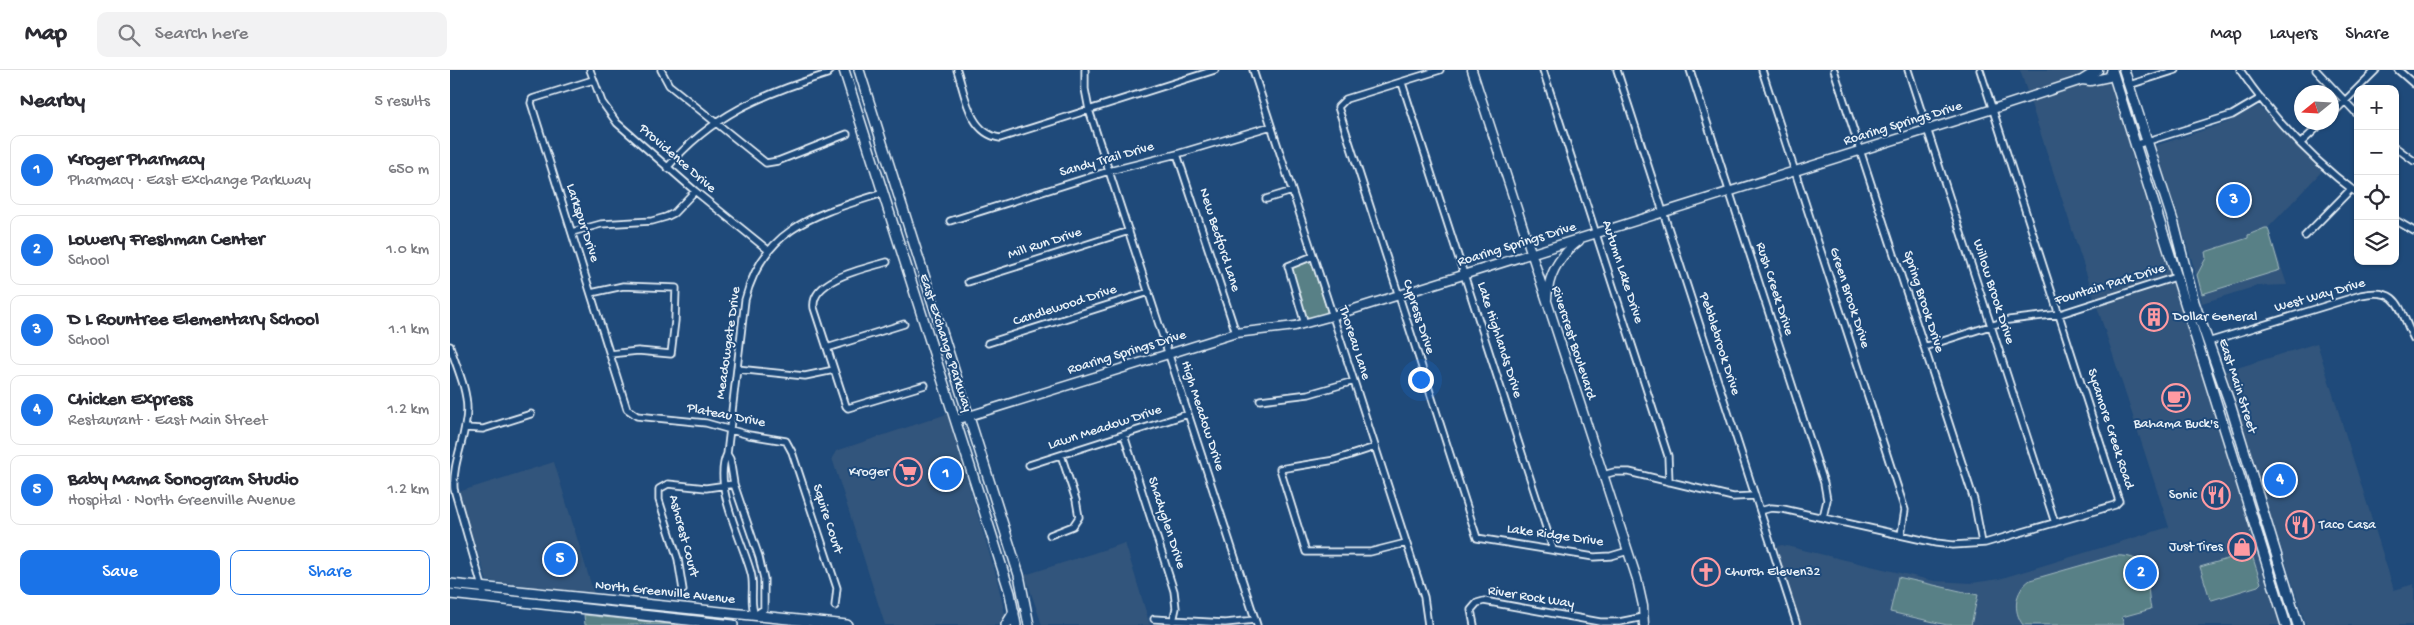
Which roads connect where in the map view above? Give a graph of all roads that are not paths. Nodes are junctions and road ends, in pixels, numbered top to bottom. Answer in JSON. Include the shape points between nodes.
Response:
{"nodes":[{"id":1,"x":590,"y":70,"type":"edge"},
{"id":2,"x":661,"y":70,"type":"edge"},
{"id":3,"x":831,"y":70,"type":"edge"},
{"id":4,"x":844,"y":70,"type":"edge"},
{"id":5,"x":859,"y":70,"type":"edge"},
{"id":6,"x":957,"y":70,"type":"edge"},
{"id":7,"x":1085,"y":70,"type":"edge"},
{"id":8,"x":1215,"y":70,"type":"edge"},
{"id":9,"x":1253,"y":70,"type":"edge"},
{"id":10,"x":1440,"y":70,"type":"edge"},
{"id":11,"x":1472,"y":70,"type":"edge"},
{"id":12,"x":1543,"y":70,"type":"edge"},
{"id":13,"x":1617,"y":70,"type":"edge"},
{"id":14,"x":1690,"y":70,"type":"edge"},
{"id":15,"x":1762,"y":70,"type":"edge"},
{"id":16,"x":1834,"y":70,"type":"edge"},
{"id":17,"x":1908,"y":70,"type":"edge"},
{"id":18,"x":1980,"y":70,"type":"edge"},
{"id":19,"x":2098,"y":70,"type":"edge"},
{"id":20,"x":2112,"y":70,"type":"edge"},
{"id":21,"x":2124,"y":70,"type":"edge"},
{"id":22,"x":2176,"y":70,"type":"edge"},
{"id":23,"x":2240,"y":70,"type":"edge"},
{"id":24,"x":2316,"y":70,"type":"edge"},
{"id":25,"x":2376,"y":70,"type":"edge"},
{"id":26,"x":2398,"y":70,"type":"edge"},
{"id":27,"x":593,"y":80,"type":"junction"},
{"id":28,"x":2082,"y":80,"type":"junction"},
{"id":29,"x":1402,"y":83,"type":"junction"},
{"id":30,"x":2414,"y":84,"type":"edge"},
{"id":31,"x":2129,"y":85,"type":"junction"},
{"id":32,"x":2261,"y":98,"type":"junction"},
{"id":33,"x":2344,"y":102,"type":"junction"},
{"id":34,"x":2339,"y":107,"type":"edge"},
{"id":35,"x":1993,"y":109,"type":"junction"},
{"id":36,"x":1089,"y":110,"type":"junction"},
{"id":37,"x":2354,"y":111,"type":"edge"},
{"id":38,"x":716,"y":123,"type":"junction"},
{"id":39,"x":1271,"y":126,"type":"junction"},
{"id":40,"x":1927,"y":130,"type":"junction"},
{"id":41,"x":2315,"y":130,"type":"edge"},
{"id":42,"x":847,"y":134,"type":"dead end"},
{"id":43,"x":2147,"y":142,"type":"junction"},
{"id":44,"x":2301,"y":143,"type":"junction"},
{"id":45,"x":2136,"y":146,"type":"junction"},
{"id":46,"x":1860,"y":150,"type":"junction"},
{"id":47,"x":2399,"y":150,"type":"edge"},
{"id":48,"x":1177,"y":154,"type":"junction"},
{"id":49,"x":2414,"y":161,"type":"edge"},
{"id":50,"x":668,"y":168,"type":"junction"},
{"id":51,"x":1109,"y":171,"type":"junction"},
{"id":52,"x":1794,"y":171,"type":"junction"},
{"id":53,"x":897,"y":189,"type":"junction"},
{"id":54,"x":2351,"y":189,"type":"junction"},
{"id":55,"x":1292,"y":191,"type":"junction"},
{"id":56,"x":1730,"y":191,"type":"junction"},
{"id":57,"x":2354,"y":191,"type":"edge"},
{"id":58,"x":695,"y":192,"type":"junction"},
{"id":59,"x":883,"y":193,"type":"junction"},
{"id":60,"x":1266,"y":199,"type":"dead end"},
{"id":61,"x":1664,"y":212,"type":"junction"},
{"id":62,"x":950,"y":221,"type":"dead end"},
{"id":63,"x":2399,"y":222,"type":"edge"},
{"id":64,"x":2174,"y":224,"type":"junction"},
{"id":65,"x":2163,"y":227,"type":"junction"},
{"id":66,"x":1129,"y":230,"type":"junction"},
{"id":67,"x":2414,"y":231,"type":"edge"},
{"id":68,"x":572,"y":232,"type":"junction"},
{"id":69,"x":1596,"y":233,"type":"junction"},
{"id":70,"x":2305,"y":236,"type":"dead end"},
{"id":71,"x":1585,"y":237,"type":"junction"},
{"id":72,"x":768,"y":250,"type":"junction"},
{"id":73,"x":1531,"y":253,"type":"junction"},
{"id":74,"x":1313,"y":256,"type":"junction"},
{"id":75,"x":887,"y":262,"type":"dead end"},
{"id":76,"x":1465,"y":274,"type":"junction"},
{"id":77,"x":2188,"y":274,"type":"junction"},
{"id":78,"x":2178,"y":277,"type":"junction"},
{"id":79,"x":968,"y":282,"type":"dead end"},
{"id":80,"x":1149,"y":292,"type":"junction"},
{"id":81,"x":591,"y":293,"type":"junction"},
{"id":82,"x":1398,"y":295,"type":"junction"},
{"id":83,"x":1547,"y":303,"type":"junction"},
{"id":84,"x":2060,"y":314,"type":"junction"},
{"id":85,"x":1332,"y":316,"type":"junction"},
{"id":86,"x":904,"y":324,"type":"dead end"},
{"id":87,"x":1305,"y":324,"type":"junction"},
{"id":88,"x":1992,"y":326,"type":"junction"},
{"id":89,"x":1236,"y":333,"type":"junction"},
{"id":90,"x":2414,"y":339,"type":"edge"},
{"id":91,"x":2208,"y":342,"type":"junction"},
{"id":92,"x":988,"y":344,"type":"dead end"},
{"id":93,"x":450,"y":346,"type":"edge"},
{"id":94,"x":2198,"y":346,"type":"junction"},
{"id":95,"x":1924,"y":347,"type":"junction"},
{"id":96,"x":827,"y":348,"type":"junction"},
{"id":97,"x":610,"y":354,"type":"junction"},
{"id":98,"x":1169,"y":354,"type":"junction"},
{"id":99,"x":737,"y":369,"type":"junction"},
{"id":100,"x":834,"y":370,"type":"junction"},
{"id":101,"x":1354,"y":381,"type":"junction"},
{"id":102,"x":925,"y":386,"type":"dead end"},
{"id":103,"x":1260,"y":400,"type":"dead end"},
{"id":104,"x":531,"y":414,"type":"dead end"},
{"id":105,"x":631,"y":414,"type":"joint"},
{"id":106,"x":1188,"y":414,"type":"junction"},
{"id":107,"x":968,"y":416,"type":"junction"},
{"id":108,"x":956,"y":420,"type":"junction"},
{"id":109,"x":2234,"y":420,"type":"junction"},
{"id":110,"x":2224,"y":423,"type":"junction"},
{"id":111,"x":465,"y":428,"type":"junction"},
{"id":112,"x":730,"y":429,"type":"junction"},
{"id":113,"x":1124,"y":435,"type":"junction"},
{"id":114,"x":786,"y":441,"type":"joint"},
{"id":115,"x":1375,"y":447,"type":"junction"},
{"id":116,"x":727,"y":454,"type":"junction"},
{"id":117,"x":1061,"y":455,"type":"junction"},
{"id":118,"x":1029,"y":465,"type":"dead end"},
{"id":119,"x":1603,"y":476,"type":"junction"},
{"id":120,"x":1670,"y":482,"type":"junction"},
{"id":121,"x":734,"y":484,"type":"junction"},
{"id":122,"x":724,"y":486,"type":"junction"},
{"id":123,"x":1755,"y":496,"type":"junction"},
{"id":124,"x":2261,"y":505,"type":"junction"},
{"id":125,"x":2250,"y":508,"type":"junction"},
{"id":126,"x":1760,"y":511,"type":"junction"},
{"id":127,"x":1823,"y":517,"type":"junction"},
{"id":128,"x":2055,"y":523,"type":"junction"},
{"id":129,"x":1006,"y":534,"type":"junction"},
{"id":130,"x":1901,"y":535,"type":"junction"},
{"id":131,"x":1050,"y":536,"type":"dead end"},
{"id":132,"x":1477,"y":538,"type":"joint"},
{"id":133,"x":993,"y":539,"type":"junction"},
{"id":134,"x":1406,"y":543,"type":"junction"},
{"id":135,"x":1982,"y":543,"type":"junction"},
{"id":136,"x":1554,"y":549,"type":"junction"},
{"id":137,"x":1628,"y":551,"type":"junction"},
{"id":138,"x":450,"y":584,"type":"edge"},
{"id":139,"x":2287,"y":586,"type":"junction"},
{"id":140,"x":482,"y":588,"type":"junction"},
{"id":141,"x":683,"y":590,"type":"dead end"},
{"id":142,"x":2276,"y":590,"type":"junction"},
{"id":143,"x":450,"y":594,"type":"edge"},
{"id":144,"x":484,"y":597,"type":"junction"},
{"id":145,"x":835,"y":606,"type":"dead end"},
{"id":146,"x":1014,"y":612,"type":"junction"},
{"id":147,"x":1154,"y":619,"type":"dead end"},
{"id":148,"x":755,"y":620,"type":"edge"},
{"id":149,"x":1173,"y":621,"type":"junction"},
{"id":150,"x":1644,"y":621,"type":"edge"},
{"id":151,"x":1256,"y":622,"type":"edge"},
{"id":152,"x":1606,"y":624,"type":"edge"},
{"id":153,"x":733,"y":625,"type":"edge"},
{"id":154,"x":846,"y":625,"type":"edge"},
{"id":155,"x":1006,"y":625,"type":"edge"},
{"id":156,"x":1016,"y":625,"type":"edge"},
{"id":157,"x":1029,"y":625,"type":"edge"},
{"id":158,"x":1428,"y":625,"type":"edge"},
{"id":159,"x":1474,"y":625,"type":"edge"},
{"id":160,"x":1797,"y":625,"type":"edge"},
{"id":161,"x":2286,"y":625,"type":"edge"},
{"id":162,"x":2298,"y":625,"type":"edge"}],
"edges":[{"from":1,"to":27,"type":"street","name":"Providence Drive"},
{"from":2,"to":38,"type":"street","via":[[669,85]]},
{"from":3,"to":38,"type":"street","via":[[745,104]]},
{"from":4,"to":59,"type":"main road","name":"East Exchange Parkway"},
{"from":5,"to":53,"type":"main road","name":"East Exchange Parkway"},
{"from":6,"to":36,"type":"street","via":[[978,126],[993,137],[1005,138]]},
{"from":7,"to":36,"type":"street","name":"High Meadow Drive"},
{"from":8,"to":36,"type":"street"},
{"from":9,"to":39,"type":"street","name":"Thoreau Lane"},
{"from":10,"to":29,"type":"street"},
{"from":11,"to":73,"type":"street","name":"Rivercrest Boulevard"},
{"from":12,"to":69,"type":"street","name":"Autumn Lake Drive"},
{"from":13,"to":61,"type":"street","name":"Pebblebrook Drive"},
{"from":14,"to":56,"type":"street","name":"Rush Creek Drive"},
{"from":15,"to":52,"type":"street","name":"Green Brook Drive"},
{"from":16,"to":46,"type":"street","name":"Spring Brook Drive"},
{"from":17,"to":40,"type":"street","name":"Willow Brook Drive"},
{"from":18,"to":35,"type":"street","name":"Sycamore Creek Road"},
{"from":19,"to":28,"type":"street","name":"Roaring Springs Drive"},
{"from":20,"to":28,"type":"street","name":"Roaring Springs Drive","via":[[2109,77]]},
{"from":20,"to":45,"type":"main road","name":"East Main Street"},
{"from":21,"to":31,"type":"main road","name":"East Main Street"},
{"from":22,"to":31,"type":"street"},
{"from":23,"to":32,"type":"street"},
{"from":24,"to":33,"type":"street"},
{"from":25,"to":33,"type":"street"},
{"from":26,"to":30,"type":"street"},
{"from":27,"to":50,"type":"street","name":"Providence Drive","via":[[609,114]]},
{"from":27,"to":68,"type":"street","name":"Larkspur Drive","via":[[532,99],[531,103]]},
{"from":28,"to":35,"type":"street","name":"Roaring Springs Drive"},
{"from":29,"to":76,"type":"street","name":"Lake Highlands Drive"},
{"from":29,"to":82,"type":"street","name":"Cypress Drive","via":[[1338,104],[1339,117]]},
{"from":31,"to":43,"type":"main road","name":"East Main Street"},
{"from":32,"to":43,"type":"street","via":[[2232,115]]},
{"from":32,"to":44,"type":"street"},
{"from":33,"to":34,"type":"street"},
{"from":33,"to":37,"type":"street"},
{"from":35,"to":40,"type":"street","name":"Roaring Springs Drive"},
{"from":35,"to":84,"type":"street","name":"Sycamore Creek Road"},
{"from":36,"to":51,"type":"street","name":"High Meadow Drive"},
{"from":38,"to":42,"type":"street","via":[[766,163]]},
{"from":38,"to":50,"type":"street","via":[[690,143]]},
{"from":39,"to":48,"type":"street","name":"Sandy Trail Drive"},
{"from":39,"to":55,"type":"street","name":"Thoreau Lane"},
{"from":40,"to":46,"type":"street","name":"Roaring Springs Drive"},
{"from":40,"to":88,"type":"street","name":"Willow Brook Drive"},
{"from":41,"to":44,"type":"street"},
{"from":43,"to":45,"type":"street"},
{"from":43,"to":64,"type":"main road","name":"East Main Street"},
{"from":44,"to":54,"type":"street"},
{"from":45,"to":65,"type":"main road","name":"East Main Street"},
{"from":46,"to":52,"type":"street","name":"Roaring Springs Drive"},
{"from":46,"to":95,"type":"street","name":"Spring Brook Drive"},
{"from":47,"to":49,"type":"street"},
{"from":48,"to":51,"type":"street","name":"Sandy Trail Drive"},
{"from":48,"to":89,"type":"street","name":"New Bedford Lane"},
{"from":50,"to":58,"type":"street","name":"Providence Drive"},
{"from":51,"to":62,"type":"street","name":"Sandy Trail Drive"},
{"from":51,"to":66,"type":"street","name":"High Meadow Drive"},
{"from":52,"to":56,"type":"street","name":"Roaring Springs Drive"},
{"from":52,"to":130,"type":"street","name":"Green Brook Drive","via":[[1905,510]]},
{"from":53,"to":59,"type":"main road"},
{"from":53,"to":107,"type":"main road","name":"East Exchange Parkway"},
{"from":54,"to":57,"type":"street"},
{"from":54,"to":70,"type":"street"},
{"from":55,"to":60,"type":"street"},
{"from":55,"to":74,"type":"street","name":"Thoreau Lane"},
{"from":56,"to":61,"type":"street","name":"Roaring Springs Drive"},
{"from":56,"to":127,"type":"street","name":"Rush Creek Drive","via":[[1824,483],[1827,500]]},
{"from":58,"to":68,"type":"street","via":[[666,217],[601,224]]},
{"from":58,"to":72,"type":"street","name":"Providence Drive"},
{"from":59,"to":72,"type":"street","name":"Meadowgate Drive","via":[[804,221]]},
{"from":59,"to":108,"type":"main road","name":"East Exchange Parkway"},
{"from":61,"to":69,"type":"street","name":"Roaring Springs Drive"},
{"from":61,"to":123,"type":"street","name":"Pebblebrook Drive"},
{"from":63,"to":67,"type":"street"},
{"from":64,"to":65,"type":"main road"},
{"from":64,"to":77,"type":"main road","name":"East Main Street"},
{"from":65,"to":78,"type":"main road","name":"East Main Street"},
{"from":66,"to":79,"type":"street","name":"Mill Run Drive"},
{"from":66,"to":80,"type":"street","name":"High Meadow Drive"},
{"from":68,"to":81,"type":"street","name":"Larkspur Drive"},
{"from":69,"to":71,"type":"street","name":"Roaring Springs Drive"},
{"from":69,"to":120,"type":"street","name":"Autumn Lake Drive","via":[[1668,456]]},
{"from":71,"to":73,"type":"street","name":"Roaring Springs Drive"},
{"from":71,"to":83,"type":"street","via":[[1557,264],[1549,283]]},
{"from":72,"to":99,"type":"street","name":"Meadowgate Drive","via":[[748,286]]},
{"from":73,"to":76,"type":"street","name":"Roaring Springs Drive"},
{"from":73,"to":83,"type":"street","name":"Rivercrest Boulevard"},
{"from":74,"to":85,"type":"street","name":"Thoreau Lane"},
{"from":74,"to":87,"type":"street","via":[[1288,266]]},
{"from":75,"to":96,"type":"street","via":[[838,276],[820,291],[814,304]]},
{"from":76,"to":82,"type":"street","name":"Roaring Springs Drive"},
{"from":76,"to":136,"type":"street","name":"Lake Highlands Drive"},
{"from":77,"to":78,"type":"street","name":"Fountain Park Drive"},
{"from":77,"to":91,"type":"main road","name":"East Main Street"},
{"from":78,"to":84,"type":"street","name":"Fountain Park Drive"},
{"from":78,"to":94,"type":"main road","name":"East Main Street"},
{"from":80,"to":92,"type":"street","name":"Candlewood Drive"},
{"from":80,"to":98,"type":"street","name":"High Meadow Drive"},
{"from":81,"to":97,"type":"street","name":"Larkspur Drive"},
{"from":81,"to":97,"type":"street","via":[[622,286],[676,288],[671,354],[638,351]]},
{"from":82,"to":85,"type":"street","name":"Roaring Springs Drive"},
{"from":82,"to":132,"type":"street","name":"Cypress Drive"},
{"from":83,"to":119,"type":"street","name":"Rivercrest Boulevard"},
{"from":84,"to":88,"type":"street","name":"Fountain Park Drive","via":[[2020,318]]},
{"from":84,"to":128,"type":"street","name":"Sycamore Creek Road","via":[[2120,499],[2115,505]]},
{"from":85,"to":87,"type":"street","name":"Roaring Springs Drive"},
{"from":85,"to":101,"type":"street","name":"Thoreau Lane"},
{"from":86,"to":96,"type":"street"},
{"from":87,"to":89,"type":"street","name":"Roaring Springs Drive"},
{"from":88,"to":95,"type":"street","name":"Fountain Park Drive"},
{"from":88,"to":128,"type":"street","name":"Willow Brook Drive"},
{"from":89,"to":98,"type":"street","name":"Roaring Springs Drive"},
{"from":90,"to":91,"type":"street","name":"West Way Drive","via":[[2396,302],[2391,296],[2378,292]]},
{"from":91,"to":94,"type":"main road"},
{"from":91,"to":109,"type":"main road","name":"East Main Street"},
{"from":93,"to":111,"type":"street","via":[[465,395]]},
{"from":94,"to":110,"type":"main road","name":"East Main Street"},
{"from":95,"to":135,"type":"street","name":"Spring Brook Drive","via":[[1974,500]]},
{"from":96,"to":100,"type":"street"},
{"from":97,"to":105,"type":"street","name":"Larkspur Drive"},
{"from":98,"to":106,"type":"street","name":"High Meadow Drive"},
{"from":98,"to":107,"type":"street","name":"Roaring Springs Drive"},
{"from":99,"to":100,"type":"street","via":[[805,376]]},
{"from":99,"to":112,"type":"street","name":"Meadowgate Drive"},
{"from":100,"to":102,"type":"street","via":[[846,406],[851,409]]},
{"from":101,"to":103,"type":"street","via":[[1309,394]]},
{"from":101,"to":115,"type":"street","name":"Thoreau Lane"},
{"from":104,"to":111,"type":"street","via":[[483,429]]},
{"from":105,"to":112,"type":"street","name":"Plateau Drive"},
{"from":106,"to":113,"type":"street","name":"Lawn Meadow Drive"},
{"from":106,"to":151,"type":"street","name":"High Meadow Drive"},
{"from":107,"to":108,"type":"street","name":"Roaring Springs Drive"},
{"from":107,"to":129,"type":"main road","name":"East Exchange Parkway"},
{"from":108,"to":133,"type":"main road","name":"East Exchange Parkway"},
{"from":109,"to":110,"type":"main road"},
{"from":109,"to":124,"type":"main road","name":"East Main Street"},
{"from":110,"to":125,"type":"main road","name":"East Main Street"},
{"from":111,"to":140,"type":"street","via":[[454,473],[454,489]]},
{"from":112,"to":114,"type":"street","name":"Plateau Drive"},
{"from":112,"to":116,"type":"street","name":"Meadowgate Drive"},
{"from":113,"to":117,"type":"street","name":"Lawn Meadow Drive"},
{"from":113,"to":149,"type":"street","name":"Shadyglen Drive","via":[[1174,591],[1176,608]]},
{"from":114,"to":145,"type":"street","name":"Squire Court","via":[[836,588]]},
{"from":115,"to":134,"type":"street","name":"Thoreau Lane"},
{"from":115,"to":134,"type":"street","via":[[1336,460],[1280,469],[1306,552],[1370,552]]},
{"from":116,"to":121,"type":"street","name":"Meadowgate Drive"},
{"from":116,"to":122,"type":"street","name":"Meadowgate Drive"},
{"from":117,"to":118,"type":"street","name":"Lawn Meadow Drive"},
{"from":117,"to":131,"type":"street","via":[[1079,517],[1073,526]]},
{"from":119,"to":120,"type":"street","via":[[1621,472]]},
{"from":119,"to":137,"type":"street","name":"Rivercrest Boulevard"},
{"from":120,"to":123,"type":"street","via":[[1733,497]]},
{"from":121,"to":122,"type":"street"},
{"from":121,"to":148,"type":"street","name":"Meadowgate Drive","via":[[764,579],[764,609]]},
{"from":122,"to":141,"type":"street","name":"Ashcrest Court","via":[[706,488],[668,484],[659,489],[659,500],[678,559]]},
{"from":122,"to":148,"type":"street","name":"Meadowgate Drive","via":[[752,576]]},
{"from":123,"to":126,"type":"street","name":"Pebblebrook Drive"},
{"from":124,"to":125,"type":"main road"},
{"from":124,"to":139,"type":"main road","name":"East Main Street"},
{"from":125,"to":142,"type":"main road","name":"East Main Street"},
{"from":126,"to":127,"type":"street","name":"Sycamore Creek Road","via":[[1776,508]]},
{"from":126,"to":160,"type":"street","name":"Pebblebrook Drive"},
{"from":127,"to":130,"type":"street","name":"Sycamore Creek Road"},
{"from":128,"to":135,"type":"street","name":"Sycamore Creek Road"},
{"from":129,"to":133,"type":"main road"},
{"from":129,"to":157,"type":"main road","name":"East Exchange Parkway","via":[[1023,588]]},
{"from":130,"to":135,"type":"street","name":"Sycamore Creek Road","via":[[1953,545]]},
{"from":132,"to":136,"type":"street","name":"Lake Ridge Drive"},
{"from":133,"to":146,"type":"main road","name":"East Exchange Parkway"},
{"from":134,"to":158,"type":"street","name":"Thoreau Lane","via":[[1424,597]]},
{"from":136,"to":137,"type":"street","name":"Lake Ridge Drive","via":[[1594,557]]},
{"from":137,"to":150,"type":"street","name":"Rivercrest Boulevard","via":[[1639,585]]},
{"from":138,"to":140,"type":"main road","name":"North Greenville Avenue"},
{"from":139,"to":142,"type":"main road"},
{"from":139,"to":162,"type":"main road","name":"East Main Street"},
{"from":140,"to":144,"type":"street"},
{"from":140,"to":148,"type":"main road","name":"North Greenville Avenue"},
{"from":142,"to":161,"type":"main road","name":"East Main Street"},
{"from":143,"to":144,"type":"main road","name":"North Greenville Avenue"},
{"from":144,"to":153,"type":"main road","name":"North Greenville Avenue"},
{"from":146,"to":155,"type":"main road"},
{"from":146,"to":156,"type":"main road","name":"East Exchange Parkway"},
{"from":147,"to":149,"type":"street"},
{"from":148,"to":154,"type":"main road","name":"North Greenville Avenue"},
{"from":149,"to":151,"type":"street"},
{"from":150,"to":152,"type":"street","name":"River Rock Way"},
{"from":152,"to":159,"type":"street","name":"River Rock Way","via":[[1486,601],[1473,605],[1470,615]]}]}
